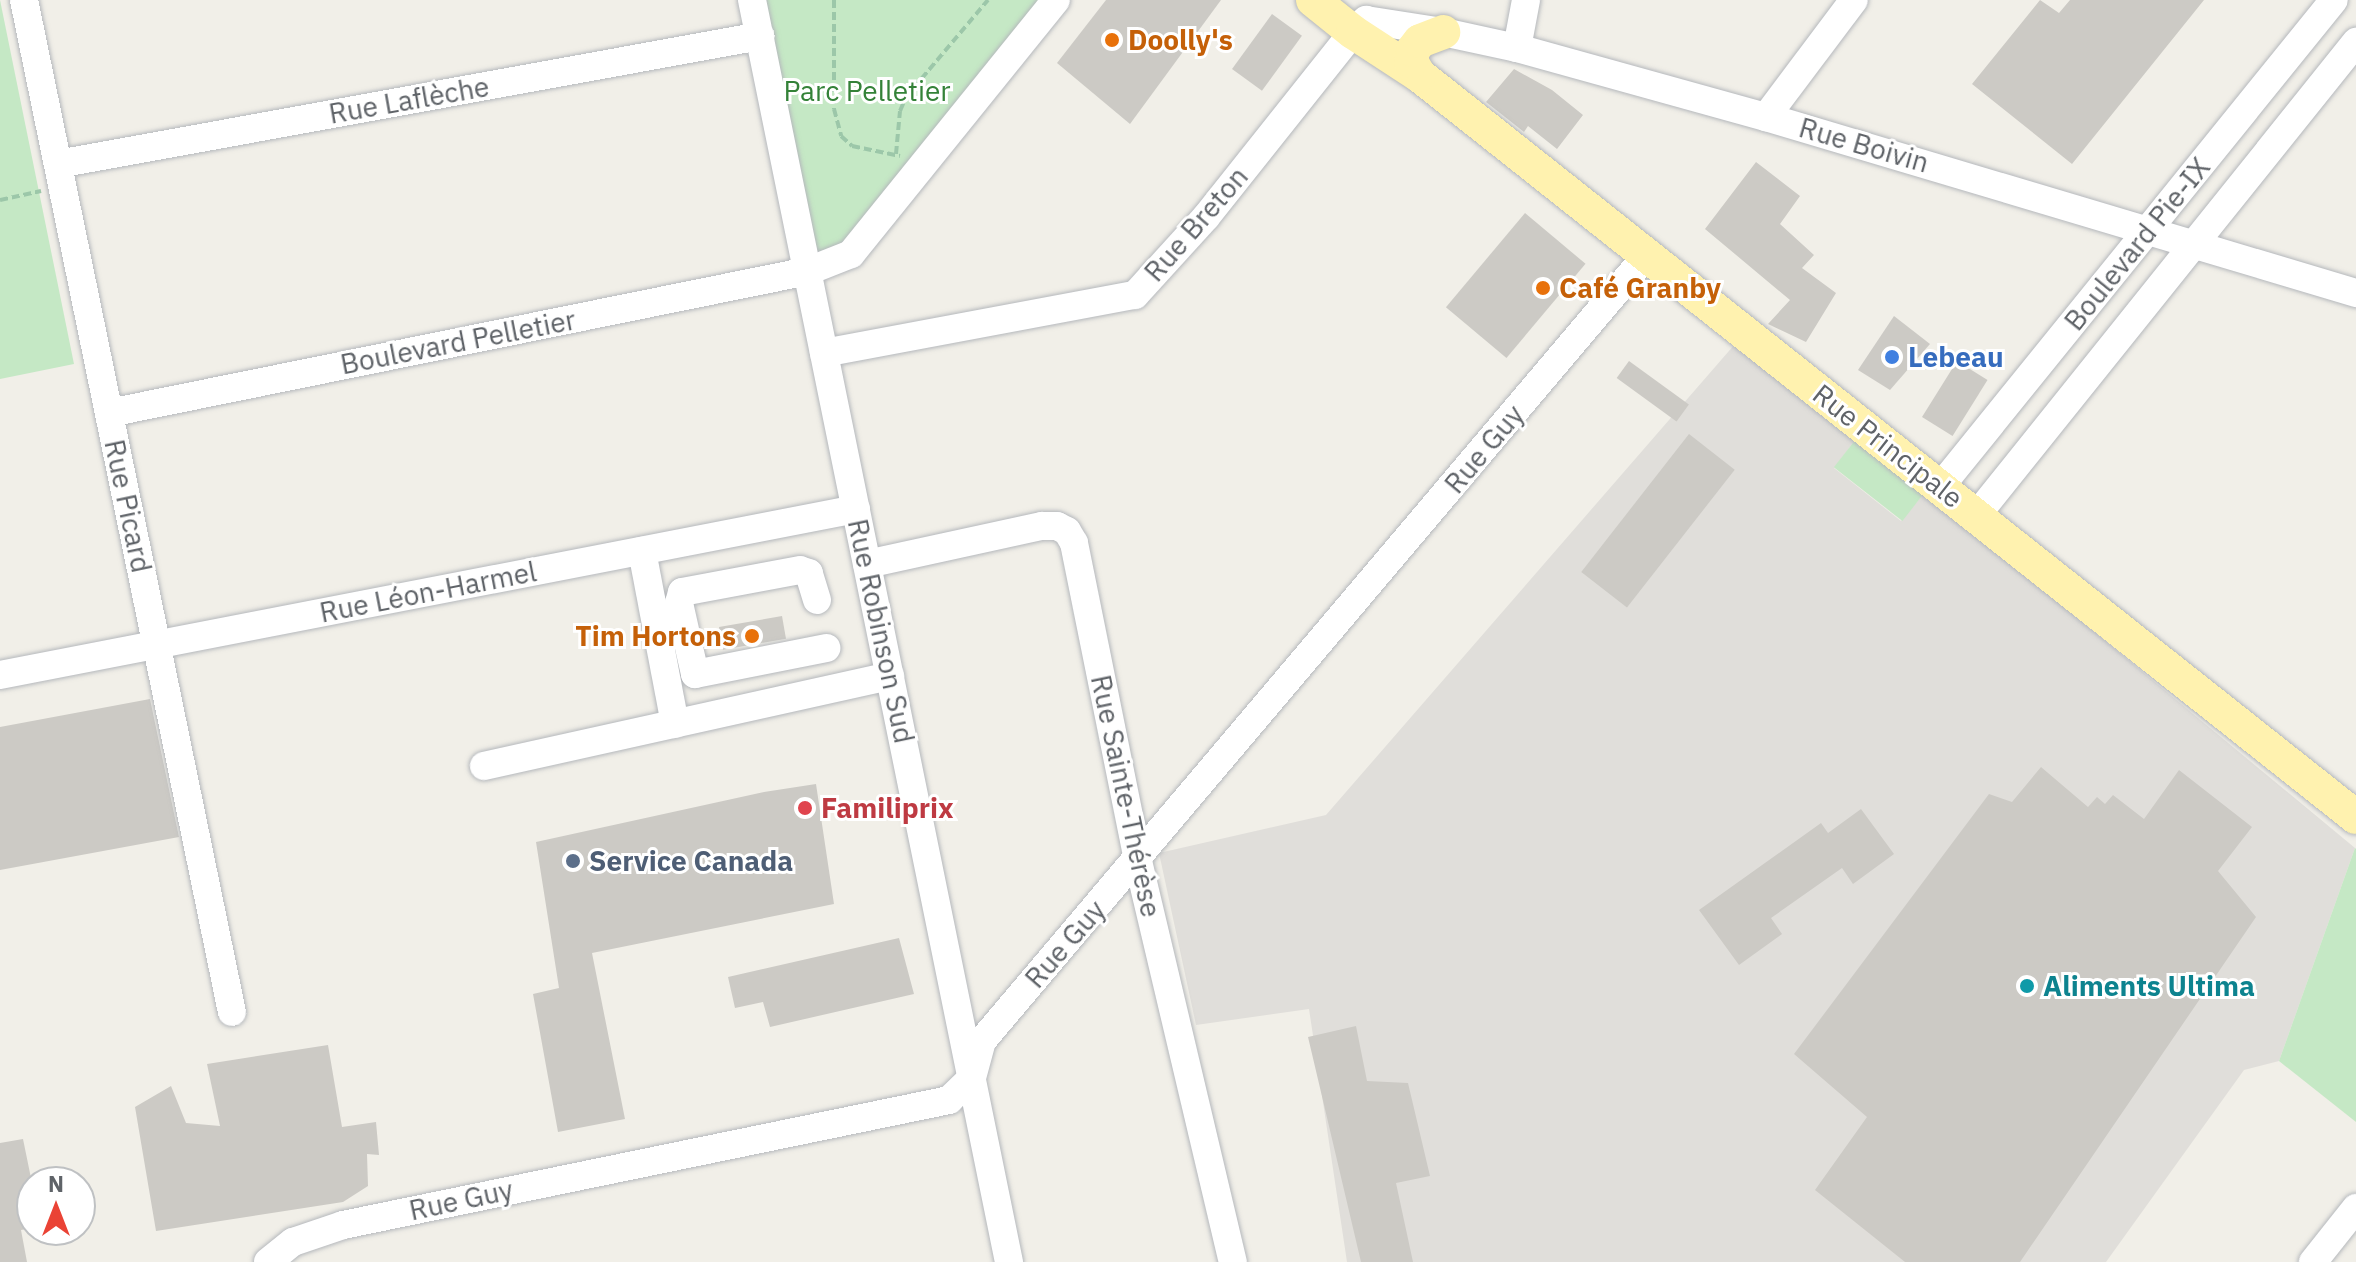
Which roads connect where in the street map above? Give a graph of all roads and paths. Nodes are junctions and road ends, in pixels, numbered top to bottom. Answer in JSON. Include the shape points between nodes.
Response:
{"nodes":[{"id":1,"x":24,"y":0,"type":"edge"},
{"id":2,"x":752,"y":0,"type":"edge"},
{"id":3,"x":834,"y":0,"type":"edge"},
{"id":4,"x":988,"y":0,"type":"edge"},
{"id":5,"x":1056,"y":0,"type":"edge"},
{"id":6,"x":1313,"y":0,"type":"edge"},
{"id":7,"x":1526,"y":0,"type":"edge"},
{"id":8,"x":1854,"y":0,"type":"edge"},
{"id":9,"x":2334,"y":0,"type":"edge"},
{"id":10,"x":1354,"y":17,"type":"edge"},
{"id":11,"x":1443,"y":32,"type":"junction"},
{"id":12,"x":760,"y":36,"type":"junction"},
{"id":13,"x":2356,"y":42,"type":"edge"},
{"id":14,"x":1517,"y":48,"type":"junction"},
{"id":15,"x":1419,"y":75,"type":"junction"},
{"id":16,"x":2265,"y":86,"type":"junction"},
{"id":17,"x":2301,"y":111,"type":"junction"},
{"id":18,"x":1766,"y":117,"type":"junction"},
{"id":19,"x":60,"y":175,"type":"junction"},
{"id":20,"x":0,"y":200,"type":"edge"},
{"id":21,"x":2148,"y":230,"type":"junction"},
{"id":22,"x":2194,"y":244,"type":"junction"},
{"id":23,"x":1647,"y":255,"type":"junction"},
{"id":24,"x":808,"y":271,"type":"junction"},
{"id":25,"x":2356,"y":293,"type":"edge"},
{"id":26,"x":824,"y":353,"type":"junction"},
{"id":27,"x":2034,"y":371,"type":"junction"},
{"id":28,"x":2070,"y":399,"type":"junction"},
{"id":29,"x":109,"y":413,"type":"junction"},
{"id":30,"x":1940,"y":487,"type":"junction"},
{"id":31,"x":856,"y":509,"type":"junction"},
{"id":32,"x":1976,"y":516,"type":"junction"},
{"id":33,"x":642,"y":551,"type":"junction"},
{"id":34,"x":867,"y":564,"type":"junction"},
{"id":35,"x":817,"y":600,"type":"dead end"},
{"id":36,"x":157,"y":645,"type":"junction"},
{"id":37,"x":826,"y":648,"type":"dead end"},
{"id":38,"x":0,"y":675,"type":"edge"},
{"id":39,"x":890,"y":676,"type":"junction"},
{"id":40,"x":675,"y":724,"type":"junction"},
{"id":41,"x":484,"y":766,"type":"dead end"},
{"id":42,"x":2356,"y":817,"type":"edge"},
{"id":43,"x":1138,"y":861,"type":"junction"},
{"id":44,"x":232,"y":1012,"type":"dead end"},
{"id":45,"x":972,"y":1078,"type":"junction"},
{"id":46,"x":2356,"y":1208,"type":"edge"},
{"id":47,"x":273,"y":1260,"type":"edge"},
{"id":48,"x":1009,"y":1262,"type":"edge"},
{"id":49,"x":1233,"y":1262,"type":"edge"},
{"id":50,"x":2313,"y":1262,"type":"edge"}],
"edges":[{"from":1,"to":19,"type":"street","name":"Rue Picard"},
{"from":2,"to":12,"type":"street","name":"Rue Robinson Sud"},
{"from":3,"to":4,"type":"path","via":[[834,109],[841,136],[852,146],[896,154],[906,97]]},
{"from":5,"to":24,"type":"street","name":"Boulevard Pelletier","via":[[851,254]]},
{"from":6,"to":10,"type":"main road","name":"Rue Principale"},
{"from":7,"to":14,"type":"street"},
{"from":8,"to":18,"type":"street"},
{"from":9,"to":16,"type":"street","name":"Boulevard Pie-IX"},
{"from":10,"to":11,"type":"street","name":"Rue Boivin"},
{"from":10,"to":15,"type":"main road","name":"Rue Principale"},
{"from":10,"to":26,"type":"street","name":"Rue Breton","via":[[1206,217],[1135,295]]},
{"from":11,"to":14,"type":"street","name":"Rue Boivin"},
{"from":11,"to":15,"type":"main road","via":[[1420,41],[1413,50],[1411,61]]},
{"from":12,"to":19,"type":"street","name":"Rue Laflèche"},
{"from":12,"to":24,"type":"street","name":"Rue Robinson Sud"},
{"from":13,"to":17,"type":"street","name":"Boulevard Pie-IX"},
{"from":14,"to":18,"type":"street","name":"Rue Boivin"},
{"from":15,"to":23,"type":"main road","name":"Rue Principale"},
{"from":16,"to":17,"type":"street"},
{"from":16,"to":21,"type":"street","name":"Boulevard Pie-IX"},
{"from":17,"to":22,"type":"street","name":"Boulevard Pie-IX"},
{"from":18,"to":21,"type":"street","name":"Rue Boivin"},
{"from":19,"to":20,"type":"path"},
{"from":19,"to":29,"type":"street","name":"Rue Picard"},
{"from":21,"to":22,"type":"street","name":"Rue Boivin"},
{"from":21,"to":27,"type":"street","name":"Boulevard Pie-IX"},
{"from":22,"to":25,"type":"street","name":"Rue Boivin"},
{"from":22,"to":28,"type":"street","name":"Boulevard Pie-IX"},
{"from":23,"to":30,"type":"main road","name":"Rue Principale"},
{"from":23,"to":43,"type":"street","name":"Rue Guy"},
{"from":24,"to":26,"type":"street","name":"Rue Robinson Sud"},
{"from":24,"to":29,"type":"street","name":"Boulevard Pelletier"},
{"from":26,"to":31,"type":"street","name":"Rue Robinson Sud"},
{"from":27,"to":28,"type":"street"},
{"from":27,"to":30,"type":"street","name":"Boulevard Pie-IX"},
{"from":28,"to":32,"type":"street","name":"Boulevard Pie-IX"},
{"from":29,"to":36,"type":"street","name":"Rue Picard"},
{"from":30,"to":32,"type":"main road","name":"Rue Principale"},
{"from":31,"to":33,"type":"street","name":"Rue Léon-Harmel"},
{"from":31,"to":34,"type":"street","name":"Rue Robinson Sud"},
{"from":32,"to":42,"type":"main road","name":"Rue Principale"},
{"from":33,"to":36,"type":"street","name":"Rue Léon-Harmel"},
{"from":33,"to":40,"type":"street"},
{"from":34,"to":39,"type":"street","name":"Rue Robinson Sud"},
{"from":34,"to":43,"type":"street","name":"Rue Sainte-Thérèse","via":[[1042,526],[1067,531],[1074,543]]},
{"from":35,"to":37,"type":"street","via":[[809,573],[800,570],[682,592],[679,603],[695,674]]},
{"from":36,"to":38,"type":"street","name":"Rue Léon-Harmel"},
{"from":36,"to":44,"type":"street","name":"Rue Picard"},
{"from":39,"to":40,"type":"street"},
{"from":39,"to":45,"type":"street","name":"Rue Robinson Sud"},
{"from":40,"to":41,"type":"street"},
{"from":43,"to":45,"type":"street","name":"Rue Guy","via":[[982,1041]]},
{"from":43,"to":49,"type":"street","name":"Rue Sainte-Thérèse"},
{"from":45,"to":47,"type":"street","name":"Rue Guy","via":[[949,1100],[343,1225],[293,1242]]},
{"from":45,"to":48,"type":"street","name":"Rue Robinson Sud"},
{"from":46,"to":50,"type":"street"}]}
